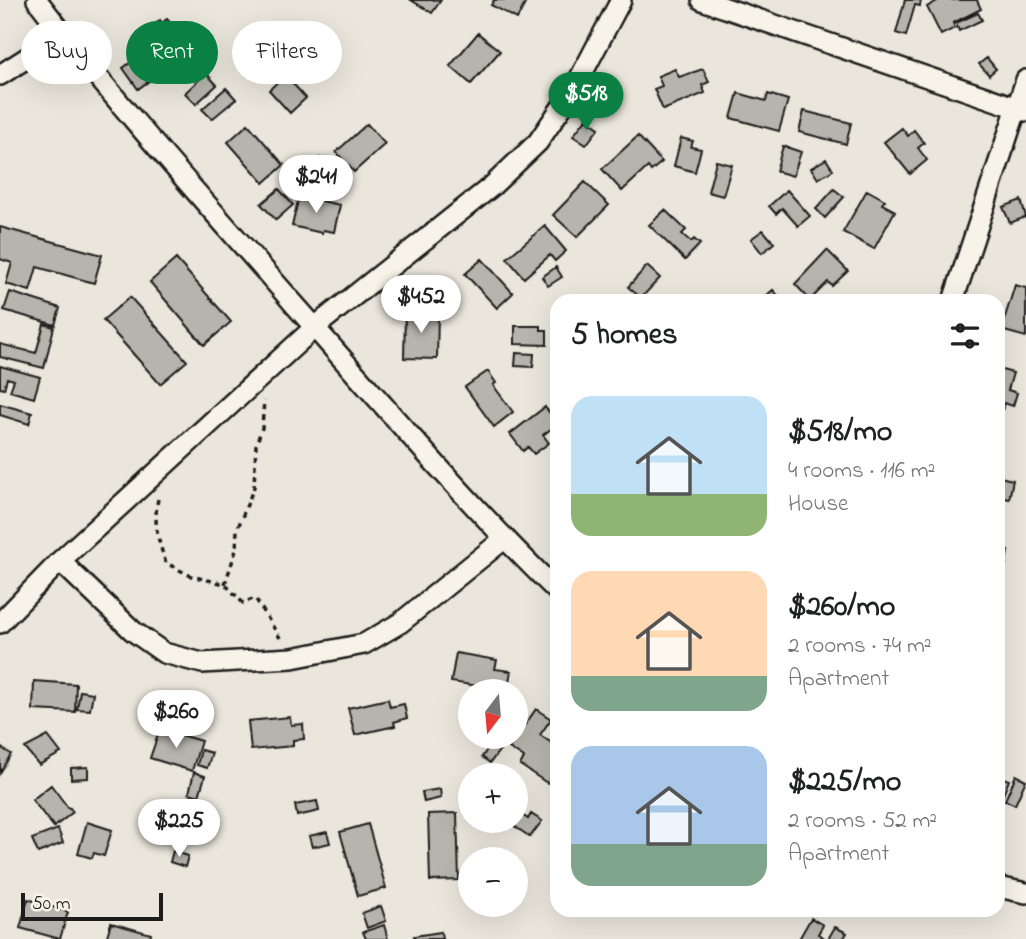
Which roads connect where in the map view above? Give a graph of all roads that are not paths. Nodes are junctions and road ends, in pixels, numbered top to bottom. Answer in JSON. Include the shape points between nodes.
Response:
{"nodes":[{"id":1,"x":37,"y":0,"type":"edge"},
{"id":2,"x":621,"y":0,"type":"edge"},
{"id":3,"x":702,"y":0,"type":"edge"},
{"id":4,"x":53,"y":21,"type":"edge"},
{"id":5,"x":21,"y":62,"type":"edge"},
{"id":6,"x":0,"y":75,"type":"edge"},
{"id":7,"x":1026,"y":80,"type":"edge"},
{"id":8,"x":105,"y":84,"type":"edge"},
{"id":9,"x":1021,"y":109,"type":"edge"},
{"id":10,"x":955,"y":294,"type":"edge"},
{"id":11,"x":315,"y":327,"type":"junction"},
{"id":12,"x":504,"y":539,"type":"junction"},
{"id":13,"x":60,"y":561,"type":"junction"},
{"id":14,"x":550,"y":584,"type":"edge"},
{"id":15,"x":0,"y":622,"type":"edge"},
{"id":16,"x":1005,"y":889,"type":"edge"},
{"id":17,"x":1026,"y":894,"type":"edge"}],
"edges":[{"from":1,"to":4,"type":"street"},
{"from":2,"to":11,"type":"street","via":[[574,89],[538,142],[492,186]]},
{"from":3,"to":9,"type":"street"},
{"from":5,"to":6,"type":"street"},
{"from":7,"to":9,"type":"street"},
{"from":8,"to":11,"type":"street"},
{"from":9,"to":10,"type":"street"},
{"from":11,"to":12,"type":"street"},
{"from":11,"to":13,"type":"street"},
{"from":12,"to":13,"type":"street","via":[[400,623],[364,644],[292,658],[202,663],[164,653],[133,631]]},
{"from":12,"to":14,"type":"street"},
{"from":13,"to":15,"type":"street"},
{"from":16,"to":17,"type":"street"}]}
